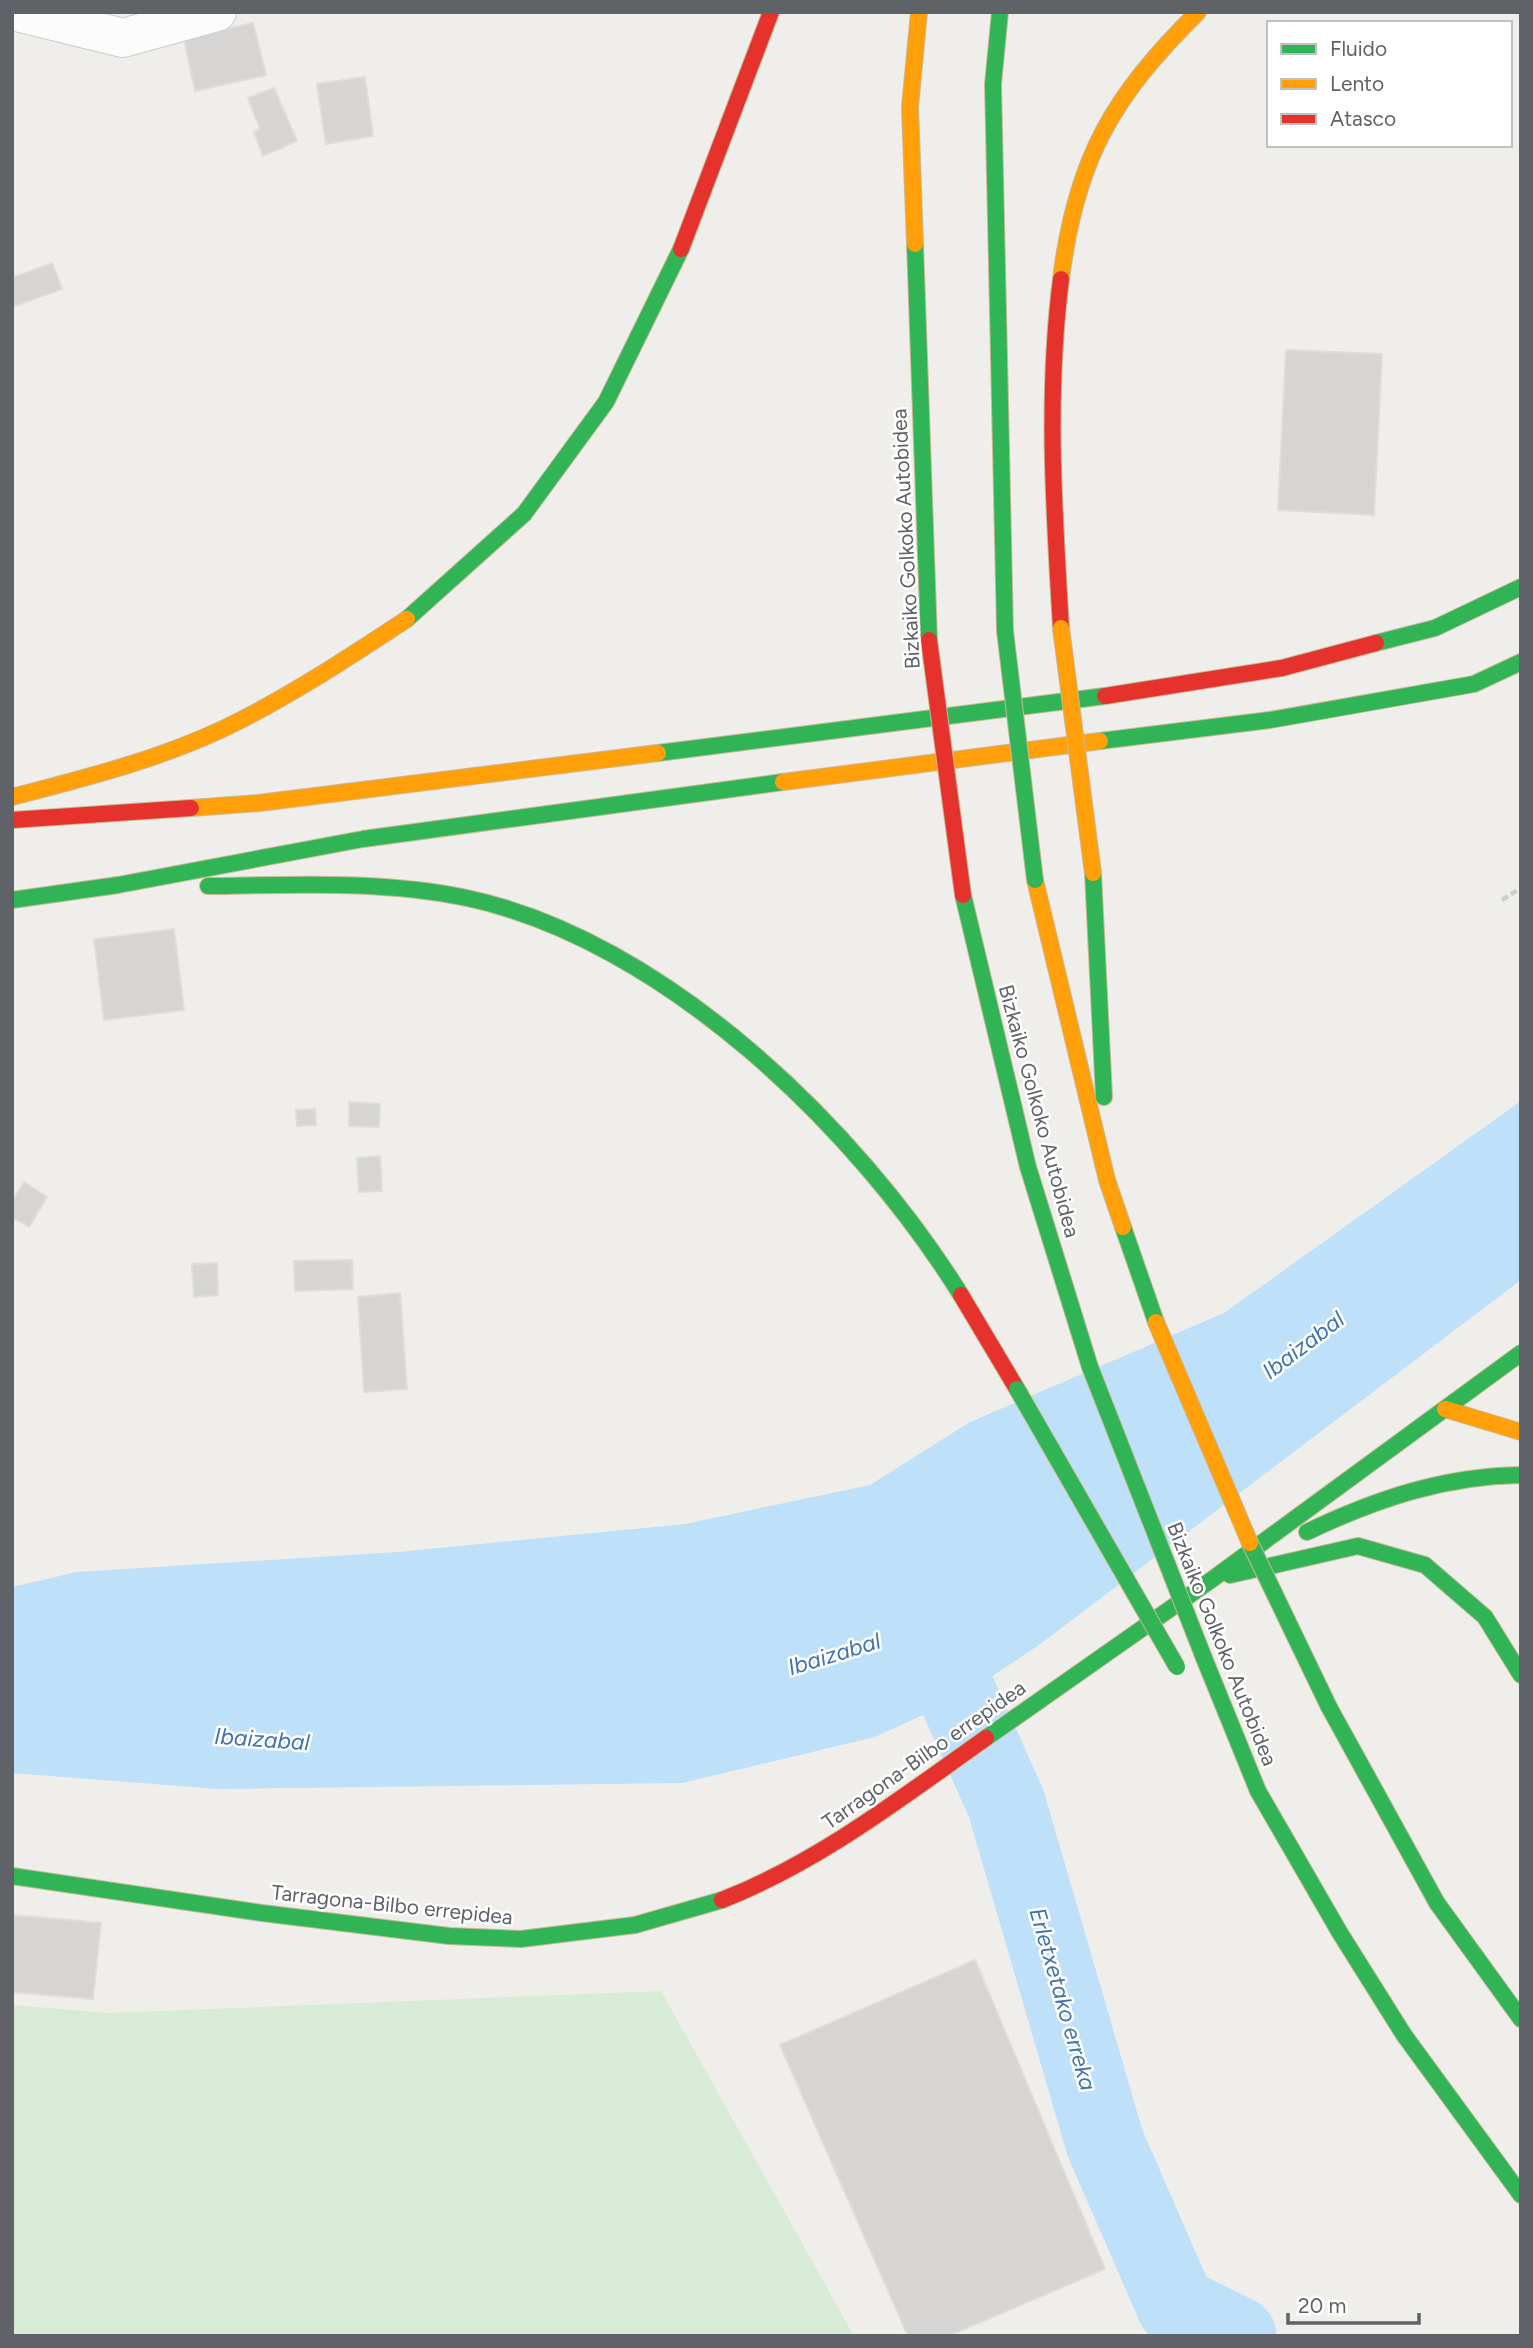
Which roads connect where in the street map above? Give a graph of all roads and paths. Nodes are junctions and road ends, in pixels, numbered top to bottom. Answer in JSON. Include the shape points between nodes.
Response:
{"nodes":[{"id":1,"x":17,"y":12,"type":"edge"},
{"id":2,"x":217,"y":12,"type":"edge"},
{"id":3,"x":771,"y":12,"type":"edge"},
{"id":4,"x":919,"y":12,"type":"edge"},
{"id":5,"x":1000,"y":12,"type":"edge"},
{"id":6,"x":1198,"y":12,"type":"edge"},
{"id":7,"x":1521,"y":587,"type":"edge"},
{"id":8,"x":1521,"y":662,"type":"edge"},
{"id":9,"x":12,"y":797,"type":"edge"},
{"id":10,"x":12,"y":820,"type":"edge"},
{"id":11,"x":118,"y":885,"type":"junction"},
{"id":12,"x":1521,"y":888,"type":"edge"},
{"id":13,"x":12,"y":900,"type":"edge"},
{"id":14,"x":1503,"y":900,"type":"dead end"},
{"id":15,"x":1107,"y":1180,"type":"junction"},
{"id":16,"x":1521,"y":1353,"type":"edge"},
{"id":17,"x":1444,"y":1409,"type":"junction"},
{"id":18,"x":1521,"y":1432,"type":"edge"},
{"id":19,"x":1521,"y":1475,"type":"edge"},
{"id":20,"x":1214,"y":1578,"type":"junction"},
{"id":21,"x":1180,"y":1673,"type":"dead end"},
{"id":22,"x":1521,"y":1675,"type":"edge"},
{"id":23,"x":1214,"y":1723,"type":"dead end"},
{"id":24,"x":1258,"y":1791,"type":"junction"},
{"id":25,"x":12,"y":1876,"type":"edge"},
{"id":26,"x":1521,"y":2019,"type":"edge"},
{"id":27,"x":1521,"y":2195,"type":"edge"}],
"edges":[{"from":1,"to":2,"type":"street","via":[[123,38]]},
{"from":3,"to":9,"type":"highway","via":[[688,234],[612,390],[524,514],[415,613],[317,680],[227,727],[117,769]]},
{"from":4,"to":24,"type":"highway","name":"Bizkaiko Golkoko Autobidea","bridge":true,"via":[[910,107],[929,640],[964,895],[1028,1167],[1090,1367]]},
{"from":5,"to":15,"type":"highway","bridge":true,"via":[[993,84],[1005,631],[1035,880]]},
{"from":6,"to":15,"type":"highway","bridge":true,"via":[[1141,68],[1097,139],[1071,218],[1054,346],[1061,628],[1093,873]]},
{"from":7,"to":10,"type":"highway","via":[[1435,628],[1282,668],[1122,694],[259,803]]},
{"from":8,"to":11,"type":"highway","via":[[1474,684],[1270,720],[363,839]]},
{"from":11,"to":13,"type":"highway"},
{"from":11,"to":21,"type":"highway","bridge":true,"via":[[364,886],[469,898],[543,921],[602,949],[684,1000],[795,1090],[858,1155],[918,1230],[964,1298]]},
{"from":12,"to":14,"type":"path"},
{"from":15,"to":26,"type":"highway","bridge":true,"via":[[1156,1322],[1239,1520],[1329,1707],[1437,1903]]},
{"from":16,"to":17,"type":"highway"},
{"from":17,"to":18,"type":"highway"},
{"from":17,"to":20,"type":"highway"},
{"from":19,"to":20,"type":"highway","via":[[1416,1487],[1347,1512]]},
{"from":20,"to":22,"type":"highway","via":[[1358,1546],[1425,1565],[1485,1617]]},
{"from":20,"to":25,"type":"highway","name":"Tarragona-Bilbo errepidea","via":[[837,1843],[760,1885],[695,1910],[635,1924],[521,1939],[449,1936]]},
{"from":23,"to":24,"type":"highway"},
{"from":24,"to":27,"type":"highway","name":"Bizkaiko Golkoko Autobidea","via":[[1404,2035]]}]}
